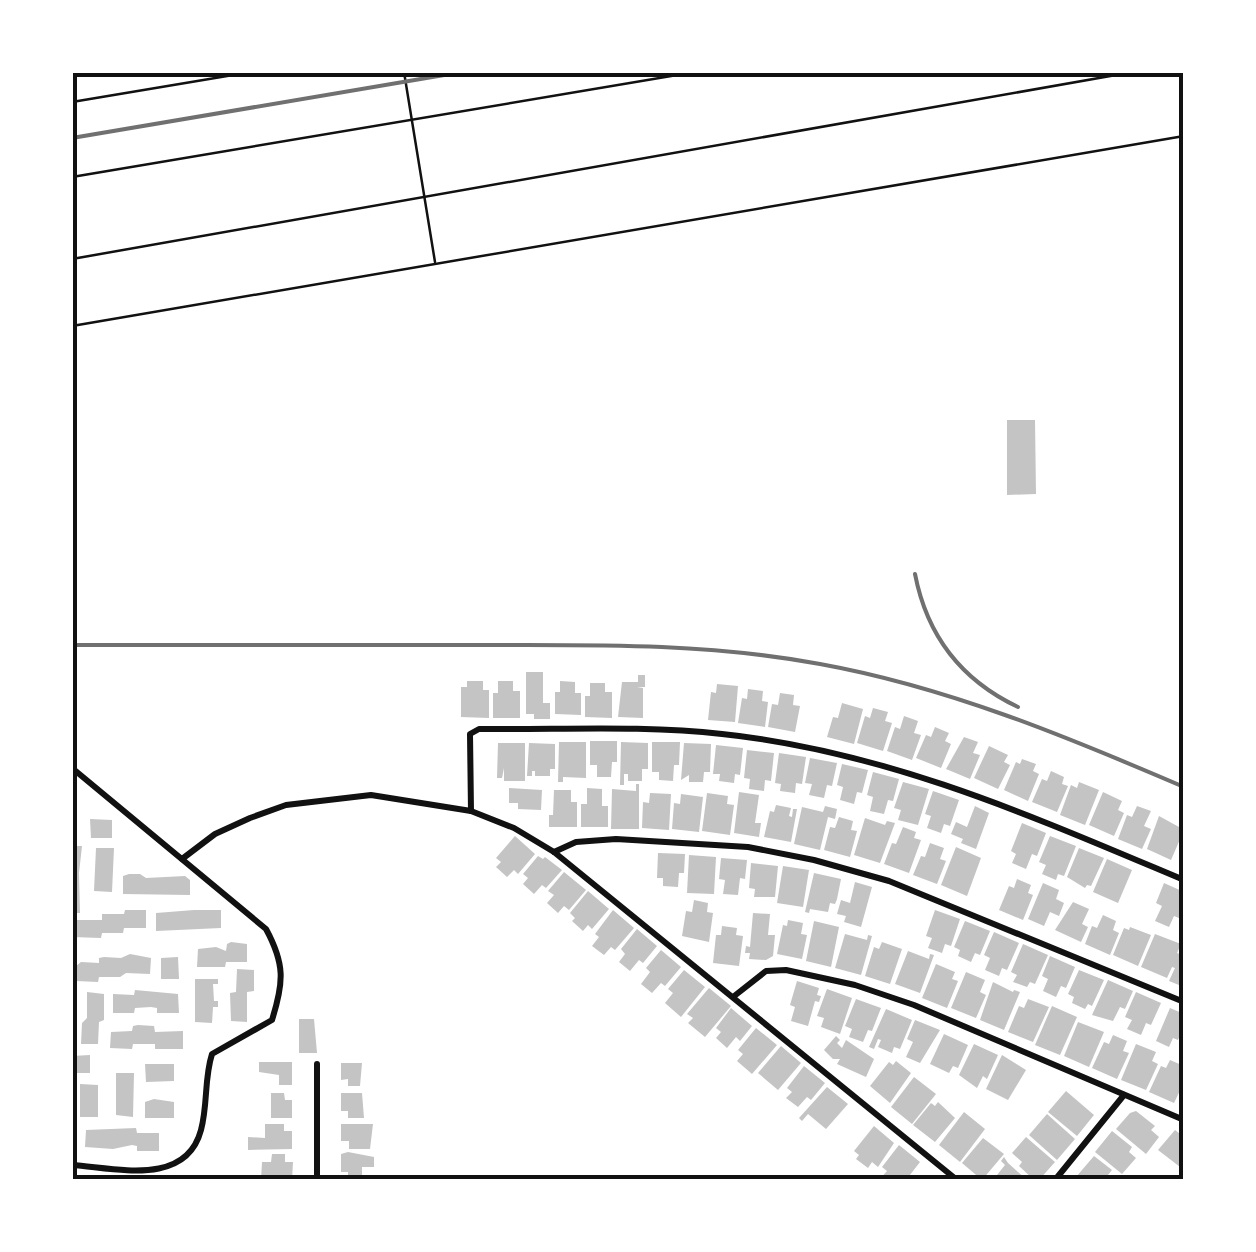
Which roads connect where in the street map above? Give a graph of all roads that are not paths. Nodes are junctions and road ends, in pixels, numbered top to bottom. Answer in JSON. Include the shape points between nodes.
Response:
{"nodes":[{"id":1,"x":251,"y":72,"type":"edge"},
{"id":2,"x":404,"y":72,"type":"edge"},
{"id":3,"x":694,"y":72,"type":"edge"},
{"id":4,"x":1133,"y":72,"type":"edge"},
{"id":5,"x":72,"y":102,"type":"edge"},
{"id":6,"x":412,"y":121,"type":"junction"},
{"id":7,"x":1184,"y":136,"type":"edge"},
{"id":8,"x":72,"y":177,"type":"edge"},
{"id":9,"x":424,"y":197,"type":"junction"},
{"id":10,"x":72,"y":259,"type":"edge"},
{"id":11,"x":436,"y":264,"type":"junction"},
{"id":12,"x":72,"y":326,"type":"edge"},
{"id":13,"x":72,"y":768,"type":"edge"},
{"id":14,"x":471,"y":811,"type":"junction"},
{"id":15,"x":554,"y":852,"type":"junction"},
{"id":16,"x":182,"y":860,"type":"junction"},
{"id":17,"x":1184,"y":880,"type":"edge"},
{"id":18,"x":733,"y":997,"type":"junction"},
{"id":19,"x":1184,"y":1002,"type":"edge"},
{"id":20,"x":317,"y":1064,"type":"dead end"},
{"id":21,"x":1124,"y":1095,"type":"junction"},
{"id":22,"x":1184,"y":1120,"type":"edge"},
{"id":23,"x":72,"y":1165,"type":"edge"},
{"id":24,"x":317,"y":1180,"type":"edge"},
{"id":25,"x":957,"y":1180,"type":"edge"},
{"id":26,"x":1054,"y":1180,"type":"edge"}],
"edges":[{"from":1,"to":5,"type":"lane"},
{"from":2,"to":6,"type":"lane"},
{"from":3,"to":6,"type":"lane"},
{"from":4,"to":9,"type":"lane"},
{"from":6,"to":8,"type":"lane"},
{"from":6,"to":9,"type":"lane"},
{"from":7,"to":11,"type":"lane"},
{"from":9,"to":10,"type":"lane"},
{"from":9,"to":11,"type":"lane"},
{"from":11,"to":12,"type":"lane"},
{"from":13,"to":16,"type":"street"},
{"from":14,"to":15,"type":"street"},
{"from":14,"to":16,"type":"street","via":[[371,795],[286,805],[215,834]]},
{"from":14,"to":17,"type":"street","via":[[470,734],[479,730],[721,734],[821,749],[914,773],[1001,802]]},
{"from":15,"to":18,"type":"street"},
{"from":15,"to":19,"type":"street","via":[[576,842],[616,839],[748,847],[814,860],[889,882]]},
{"from":16,"to":23,"type":"street","via":[[266,929],[281,956],[281,992],[272,1020],[212,1054],[200,1134],[182,1161],[157,1171]]},
{"from":18,"to":21,"type":"street","via":[[766,971],[854,985]]},
{"from":18,"to":25,"type":"street"},
{"from":20,"to":24,"type":"street"},
{"from":21,"to":22,"type":"street"},
{"from":21,"to":26,"type":"street"}]}
